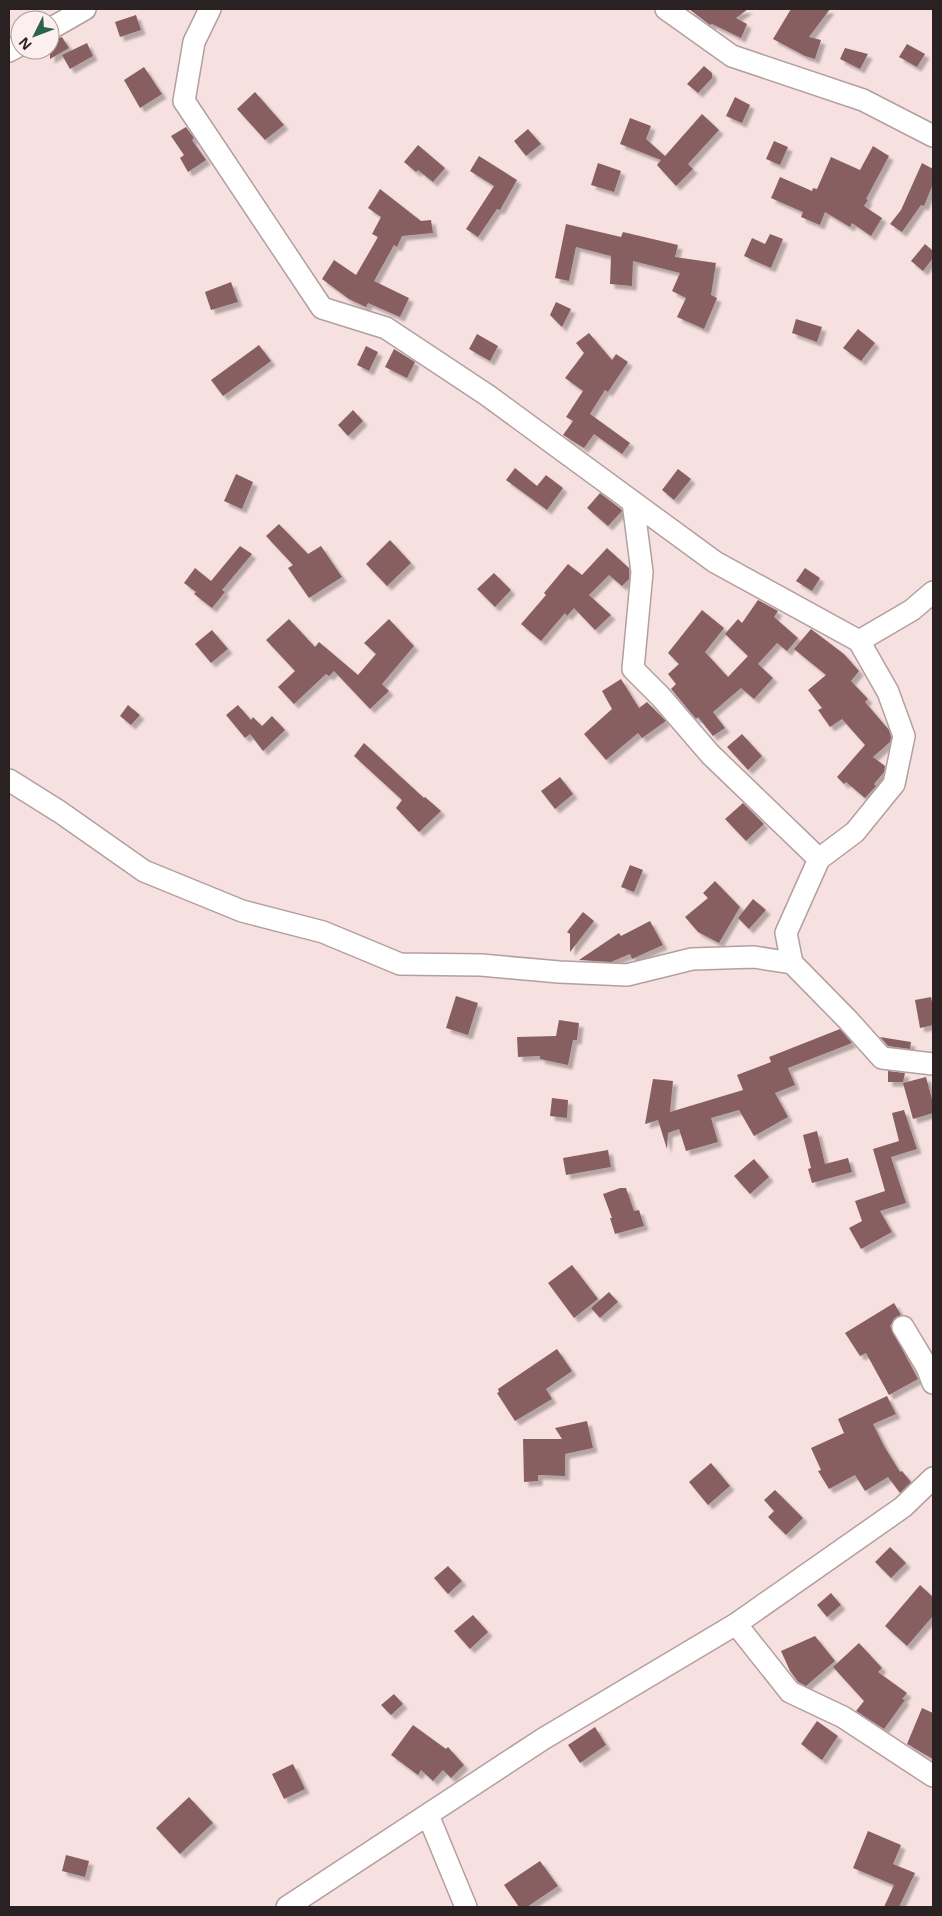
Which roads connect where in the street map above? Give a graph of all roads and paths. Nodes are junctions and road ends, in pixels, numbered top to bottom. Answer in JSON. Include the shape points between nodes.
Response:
{"nodes":[{"id":1,"x":85,"y":9,"type":"edge"},
{"id":2,"x":210,"y":9,"type":"edge"},
{"id":3,"x":666,"y":9,"type":"edge"},
{"id":4,"x":60,"y":24,"type":"edge"},
{"id":5,"x":933,"y":136,"type":"edge"},
{"id":6,"x":633,"y":502,"type":"junction"},
{"id":7,"x":933,"y":592,"type":"edge"},
{"id":8,"x":859,"y":641,"type":"junction"},
{"id":9,"x":9,"y":780,"type":"edge"},
{"id":10,"x":819,"y":860,"type":"junction"},
{"id":11,"x":792,"y":963,"type":"junction"},
{"id":12,"x":933,"y":1064,"type":"edge"},
{"id":13,"x":904,"y":1327,"type":"dead end"},
{"id":14,"x":933,"y":1383,"type":"edge"},
{"id":15,"x":933,"y":1478,"type":"edge"},
{"id":16,"x":736,"y":1624,"type":"junction"},
{"id":17,"x":933,"y":1776,"type":"edge"},
{"id":18,"x":428,"y":1815,"type":"junction"},
{"id":19,"x":287,"y":1907,"type":"edge"},
{"id":20,"x":466,"y":1907,"type":"edge"}],
"edges":[{"from":1,"to":4,"type":"street"},
{"from":2,"to":6,"type":"street","via":[[194,42],[184,101],[322,308],[386,328],[487,395]]},
{"from":3,"to":5,"type":"street","via":[[732,56],[863,100]]},
{"from":6,"to":8,"type":"street","via":[[715,562]]},
{"from":6,"to":10,"type":"street","via":[[642,572],[633,669],[710,754]]},
{"from":7,"to":8,"type":"street","via":[[912,610]]},
{"from":8,"to":10,"type":"street","via":[[888,692],[904,736],[894,784],[855,832]]},
{"from":9,"to":11,"type":"street","via":[[144,871],[242,911],[323,932],[400,964],[481,965],[627,975],[692,959],[754,957]]},
{"from":10,"to":11,"type":"street","via":[[786,933]]},
{"from":11,"to":12,"type":"street","via":[[882,1058]]},
{"from":13,"to":14,"type":"street"},
{"from":15,"to":16,"type":"street","via":[[903,1507]]},
{"from":16,"to":17,"type":"street","via":[[790,1692],[843,1717]]},
{"from":16,"to":18,"type":"street","via":[[543,1739]]},
{"from":18,"to":19,"type":"street"},
{"from":18,"to":20,"type":"street"}]}
